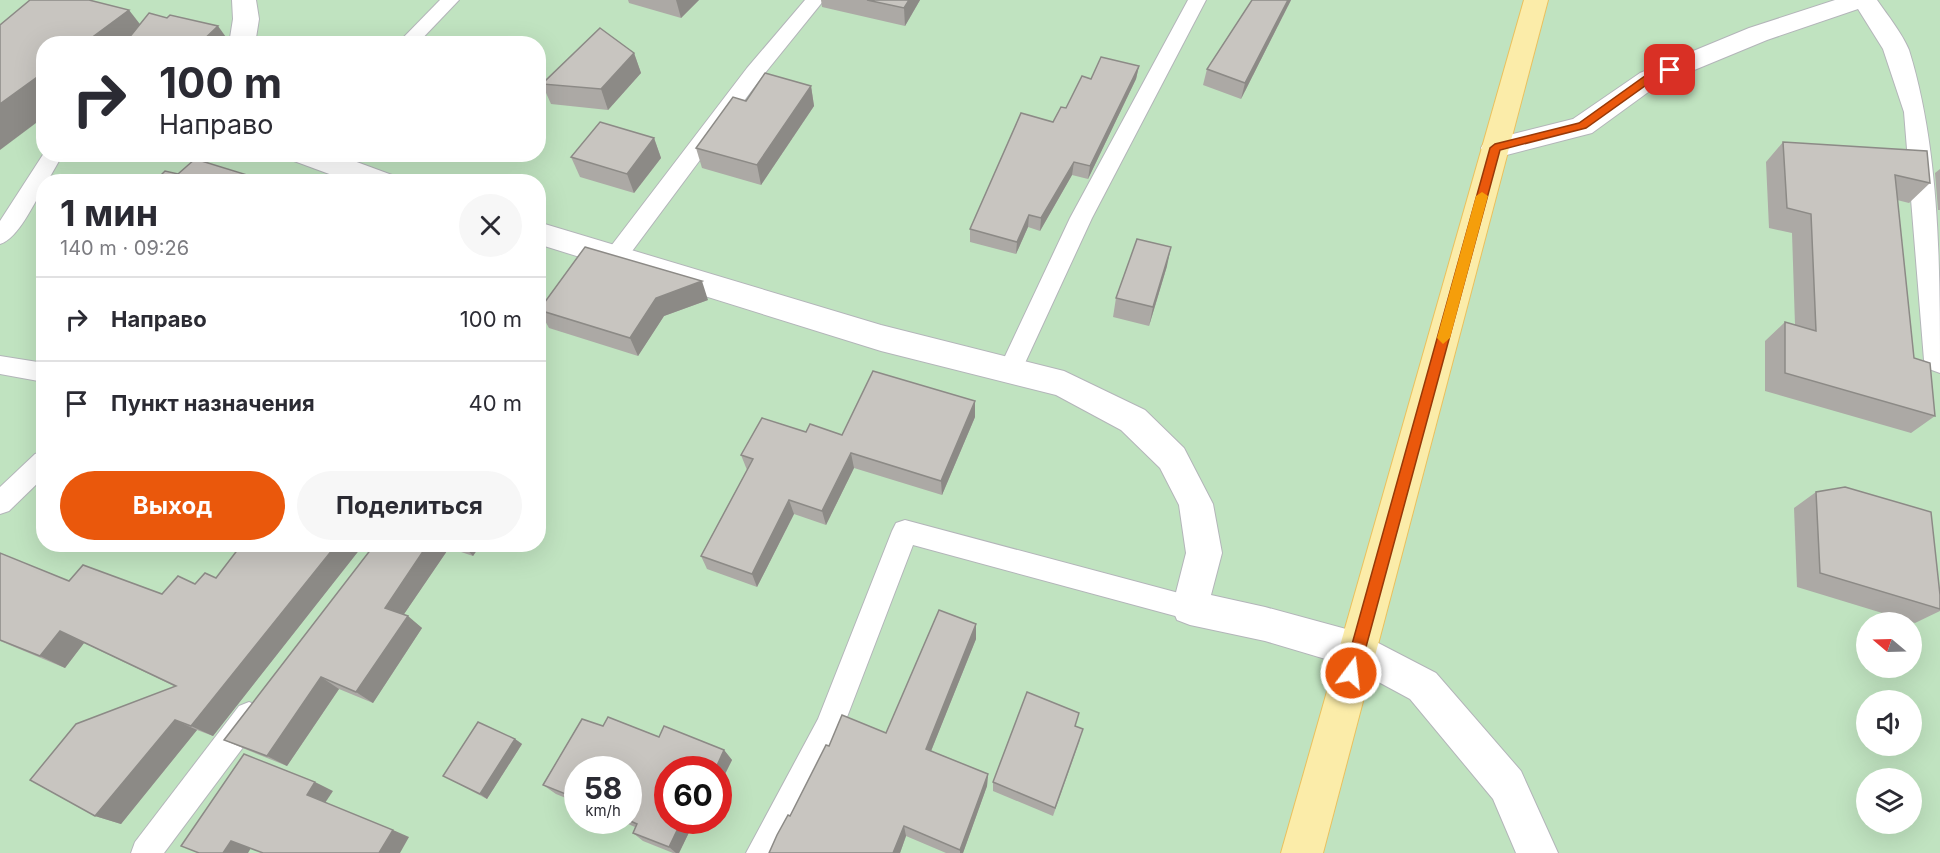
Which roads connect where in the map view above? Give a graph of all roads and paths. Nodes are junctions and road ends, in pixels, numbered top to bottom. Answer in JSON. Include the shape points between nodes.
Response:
{"nodes":[{"id":1,"x":244,"y":0,"type":"edge"},
{"id":2,"x":450,"y":0,"type":"edge"},
{"id":3,"x":816,"y":0,"type":"edge"},
{"id":4,"x":1197,"y":0,"type":"edge"},
{"id":5,"x":1536,"y":0,"type":"edge"},
{"id":6,"x":1863,"y":0,"type":"edge"},
{"id":7,"x":243,"y":36,"type":"edge"},
{"id":8,"x":414,"y":36,"type":"edge"},
{"id":9,"x":1495,"y":148,"type":"junction"},
{"id":10,"x":326,"y":162,"type":"edge"},
{"id":11,"x":360,"y":174,"type":"edge"},
{"id":12,"x":36,"y":182,"type":"edge"},
{"id":13,"x":546,"y":235,"type":"edge"},
{"id":14,"x":0,"y":236,"type":"edge"},
{"id":15,"x":616,"y":256,"type":"junction"},
{"id":16,"x":1935,"y":257,"type":"edge"},
{"id":17,"x":1940,"y":360,"type":"edge"},
{"id":18,"x":0,"y":365,"type":"edge"},
{"id":19,"x":1011,"y":369,"type":"junction"},
{"id":20,"x":36,"y":372,"type":"edge"},
{"id":21,"x":36,"y":469,"type":"edge"},
{"id":22,"x":0,"y":503,"type":"edge"},
{"id":23,"x":1190,"y":608,"type":"junction"},
{"id":24,"x":1358,"y":650,"type":"junction"},
{"id":25,"x":265,"y":695,"type":"edge"},
{"id":26,"x":146,"y":853,"type":"edge"},
{"id":27,"x":761,"y":853,"type":"edge"},
{"id":28,"x":1302,"y":853,"type":"edge"},
{"id":29,"x":1537,"y":853,"type":"edge"}],
"edges":[{"from":1,"to":7,"type":"street"},
{"from":2,"to":8,"type":"lane"},
{"from":3,"to":15,"type":"lane","via":[[754,73]]},
{"from":4,"to":19,"type":"lane","via":[[1081,218]]},
{"from":5,"to":9,"type":"main road"},
{"from":6,"to":9,"type":"street","via":[[1758,34],[1649,79],[1582,126]]},
{"from":6,"to":16,"type":"street","via":[[1896,49],[1917,112]]},
{"from":9,"to":24,"type":"main road"},
{"from":10,"to":11,"type":"street"},
{"from":12,"to":14,"type":"lane"},
{"from":13,"to":15,"type":"street"},
{"from":15,"to":19,"type":"street","via":[[881,338]]},
{"from":16,"to":17,"type":"street"},
{"from":18,"to":20,"type":"lane"},
{"from":19,"to":23,"type":"street","via":[[1064,384],[1133,420],[1172,458],[1196,504],[1204,553]]},
{"from":21,"to":22,"type":"lane"},
{"from":23,"to":24,"type":"street"},
{"from":23,"to":27,"type":"lane","via":[[905,531],[829,728]]},
{"from":24,"to":28,"type":"main road"},
{"from":24,"to":29,"type":"street","via":[[1423,686],[1507,785]]},
{"from":25,"to":26,"type":"lane"}]}
